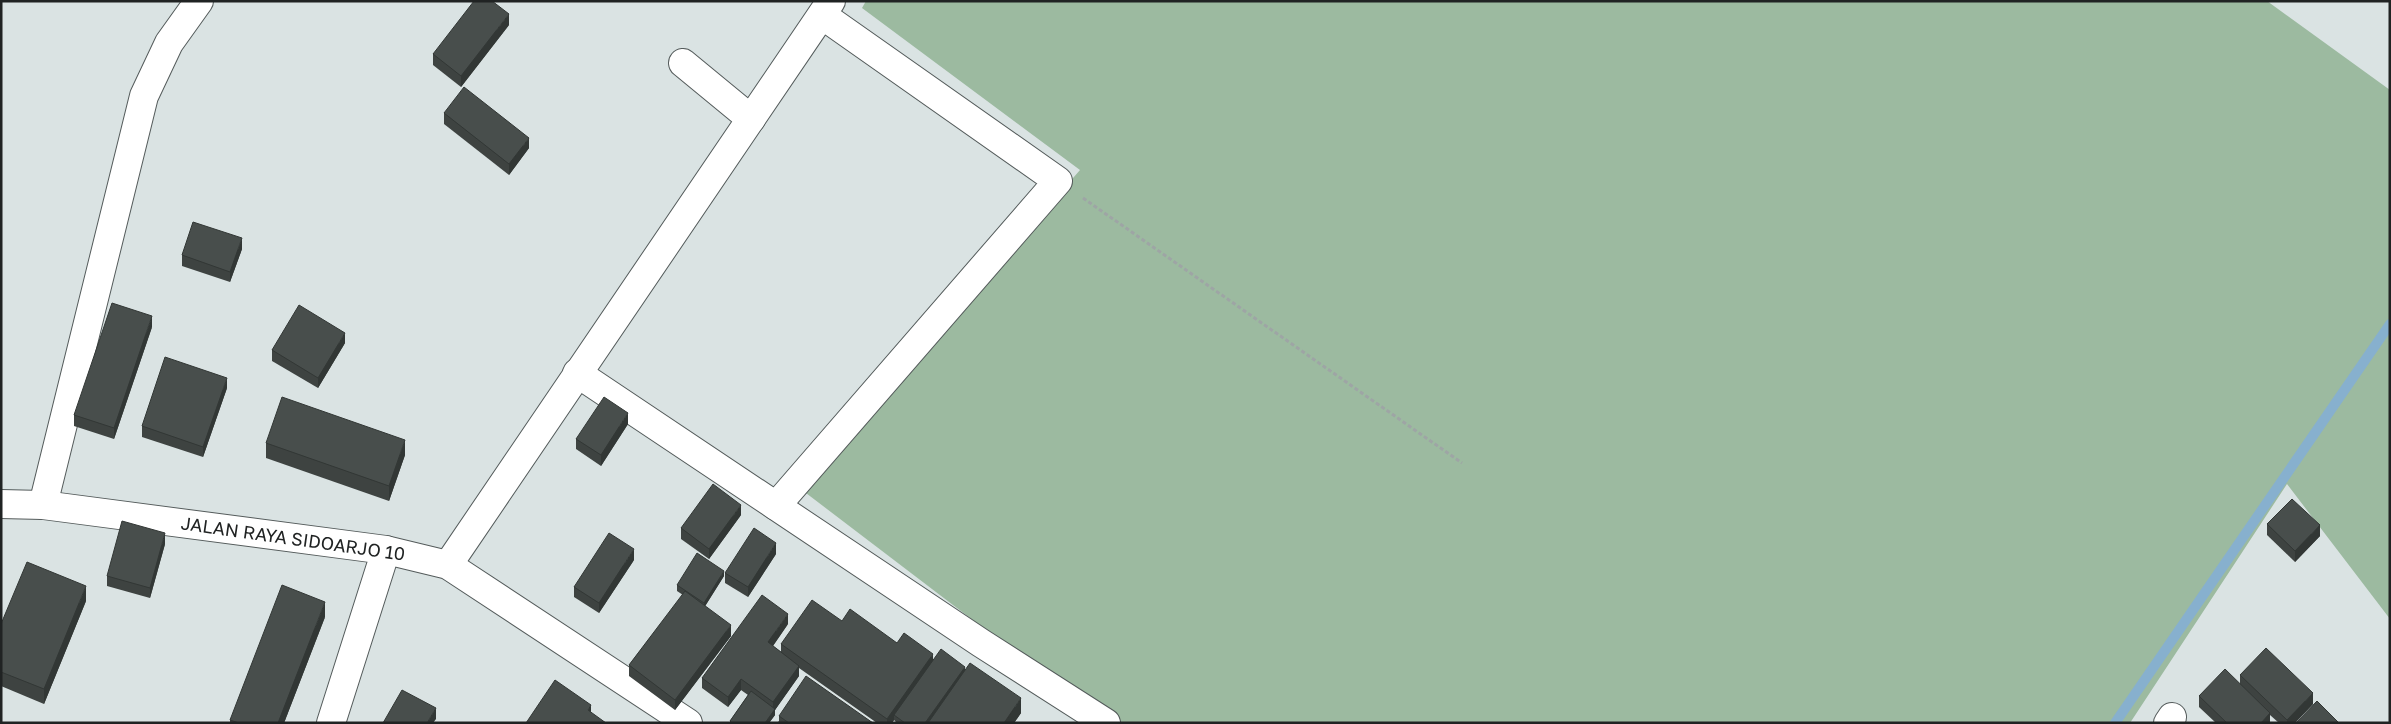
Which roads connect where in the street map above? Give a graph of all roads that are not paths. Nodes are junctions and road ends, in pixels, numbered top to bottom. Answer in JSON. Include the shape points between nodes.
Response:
{"nodes":[{"id":1,"x":199,"y":1,"type":"edge"},
{"id":2,"x":827,"y":8,"type":"edge"},
{"id":3,"x":683,"y":63,"type":"dead end"},
{"id":4,"x":751,"y":119,"type":"junction"},
{"id":5,"x":577,"y":373,"type":"junction"},
{"id":6,"x":1,"y":504,"type":"edge"},
{"id":7,"x":43,"y":505,"type":"junction"},
{"id":8,"x":776,"y":506,"type":"junction"},
{"id":9,"x":386,"y":550,"type":"junction"},
{"id":10,"x":448,"y":565,"type":"junction"},
{"id":11,"x":331,"y":723,"type":"edge"},
{"id":12,"x":688,"y":723,"type":"edge"},
{"id":13,"x":1106,"y":723,"type":"edge"}],
"edges":[{"from":1,"to":7,"type":"street","via":[[169,42],[144,96]]},
{"from":2,"to":4,"type":"street"},
{"from":2,"to":8,"type":"street","via":[[1058,181]]},
{"from":3,"to":4,"type":"street"},
{"from":4,"to":5,"type":"street"},
{"from":5,"to":8,"type":"street"},
{"from":5,"to":10,"type":"street"},
{"from":6,"to":7,"type":"street","name":"JALAN RAYA SIDOARJO 10"},
{"from":7,"to":9,"type":"street","name":"JALAN RAYA SIDOARJO 10"},
{"from":8,"to":13,"type":"street"},
{"from":9,"to":10,"type":"street","name":"JALAN RAYA SIDOARJO 10"},
{"from":9,"to":11,"type":"street"},
{"from":10,"to":12,"type":"street","name":"JALAN RAYA SIDOARJO 10"}]}
